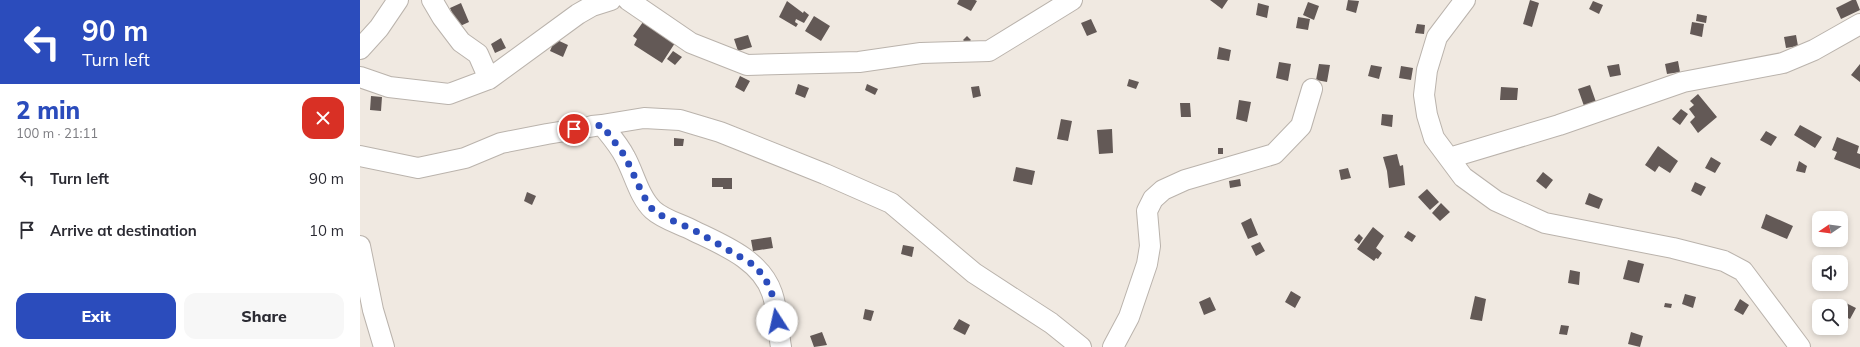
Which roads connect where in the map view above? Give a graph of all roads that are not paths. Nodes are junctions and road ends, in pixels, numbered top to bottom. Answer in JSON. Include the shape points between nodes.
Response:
{"nodes":[{"id":1,"x":398,"y":0,"type":"edge"},
{"id":2,"x":432,"y":0,"type":"edge"},
{"id":3,"x":611,"y":0,"type":"edge"},
{"id":4,"x":628,"y":0,"type":"edge"},
{"id":5,"x":1072,"y":0,"type":"edge"},
{"id":6,"x":1465,"y":0,"type":"edge"},
{"id":7,"x":1860,"y":24,"type":"edge"},
{"id":8,"x":360,"y":49,"type":"edge"},
{"id":9,"x":360,"y":77,"type":"edge"},
{"id":10,"x":489,"y":79,"type":"junction"},
{"id":11,"x":1312,"y":89,"type":"dead end"},
{"id":12,"x":587,"y":127,"type":"junction"},
{"id":13,"x":360,"y":156,"type":"edge"},
{"id":14,"x":1449,"y":158,"type":"junction"},
{"id":15,"x":360,"y":246,"type":"edge"},
{"id":16,"x":384,"y":347,"type":"edge"},
{"id":17,"x":781,"y":347,"type":"edge"},
{"id":18,"x":1082,"y":347,"type":"edge"},
{"id":19,"x":1113,"y":347,"type":"edge"},
{"id":20,"x":1800,"y":347,"type":"edge"}],
"edges":[{"from":1,"to":8,"type":"street","via":[[379,28]]},
{"from":2,"to":10,"type":"street","via":[[461,42],[478,54]]},
{"from":3,"to":10,"type":"street","via":[[578,14]]},
{"from":4,"to":5,"type":"street","via":[[691,43],[747,65],[859,62],[921,53],[989,51]]},
{"from":6,"to":14,"type":"street","via":[[1437,37],[1426,76],[1424,95],[1434,138]]},
{"from":7,"to":14,"type":"street","via":[[1814,50],[1782,63],[1683,82],[1559,125]]},
{"from":9,"to":10,"type":"street","via":[[388,87],[449,94]]},
{"from":11,"to":19,"type":"street","via":[[1301,126],[1274,154],[1185,180],[1164,190],[1153,199],[1147,211],[1150,246],[1147,264],[1129,317]]},
{"from":12,"to":13,"type":"street","via":[[501,143],[465,158],[418,168]]},
{"from":12,"to":17,"type":"street","via":[[602,125],[625,156],[652,209],[754,265],[765,278],[772,294]]},
{"from":12,"to":18,"type":"street","via":[[644,118],[680,120],[720,132],[826,174],[891,203],[974,273],[1051,323]]},
{"from":14,"to":20,"type":"street","via":[[1463,177],[1496,200],[1545,223],[1673,248],[1724,261],[1743,271]]},
{"from":15,"to":16,"type":"street","via":[[373,310]]}]}
